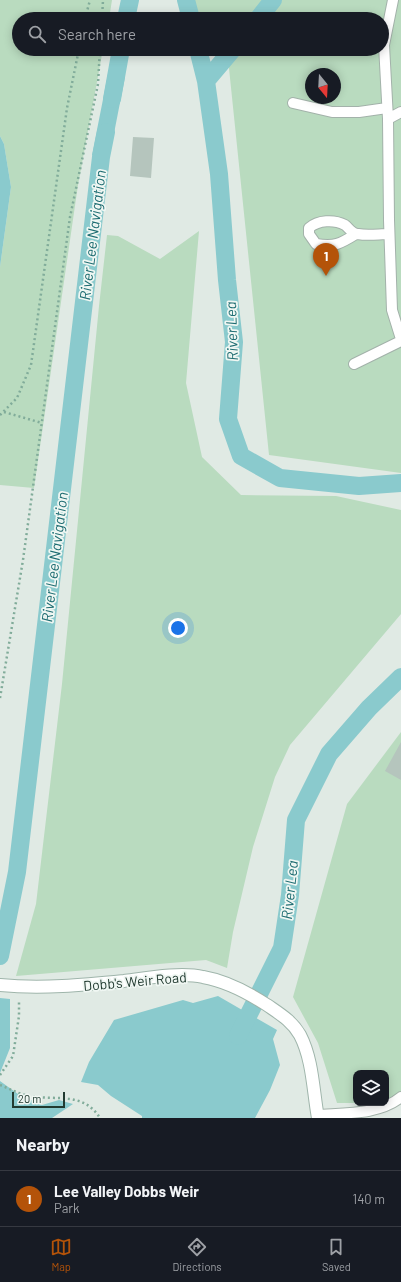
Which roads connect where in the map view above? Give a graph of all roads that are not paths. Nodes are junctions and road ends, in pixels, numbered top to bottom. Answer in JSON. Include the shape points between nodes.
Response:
{"nodes":[{"id":1,"x":393,"y":0,"type":"edge"},
{"id":2,"x":389,"y":20,"type":"edge"},
{"id":3,"x":385,"y":56,"type":"edge"},
{"id":4,"x":293,"y":103,"type":"dead end"},
{"id":5,"x":387,"y":108,"type":"junction"},
{"id":6,"x":401,"y":112,"type":"edge"},
{"id":7,"x":388,"y":119,"type":"junction"},
{"id":8,"x":356,"y":234,"type":"dead end"},
{"id":9,"x":389,"y":234,"type":"junction"},
{"id":10,"x":401,"y":340,"type":"edge"},
{"id":11,"x":354,"y":364,"type":"dead end"},
{"id":12,"x":10,"y":986,"type":"edge"},
{"id":13,"x":401,"y":1098,"type":"edge"},
{"id":14,"x":317,"y":1117,"type":"edge"}],
"edges":[{"from":1,"to":2,"type":"lane"},
{"from":3,"to":5,"type":"lane"},
{"from":4,"to":5,"type":"lane","via":[[332,112]]},
{"from":5,"to":7,"type":"lane"},
{"from":6,"to":7,"type":"lane"},
{"from":7,"to":9,"type":"lane"},
{"from":8,"to":9,"type":"lane"},
{"from":9,"to":10,"type":"lane","via":[[392,310]]},
{"from":10,"to":11,"type":"lane"},
{"from":12,"to":14,"type":"street","name":"Dobb's Weir Road","via":[[79,985],[189,975],[202,976],[242,990],[287,1018],[300,1036],[308,1057]]},
{"from":13,"to":14,"type":"lane","via":[[387,1107],[371,1111]]}]}
